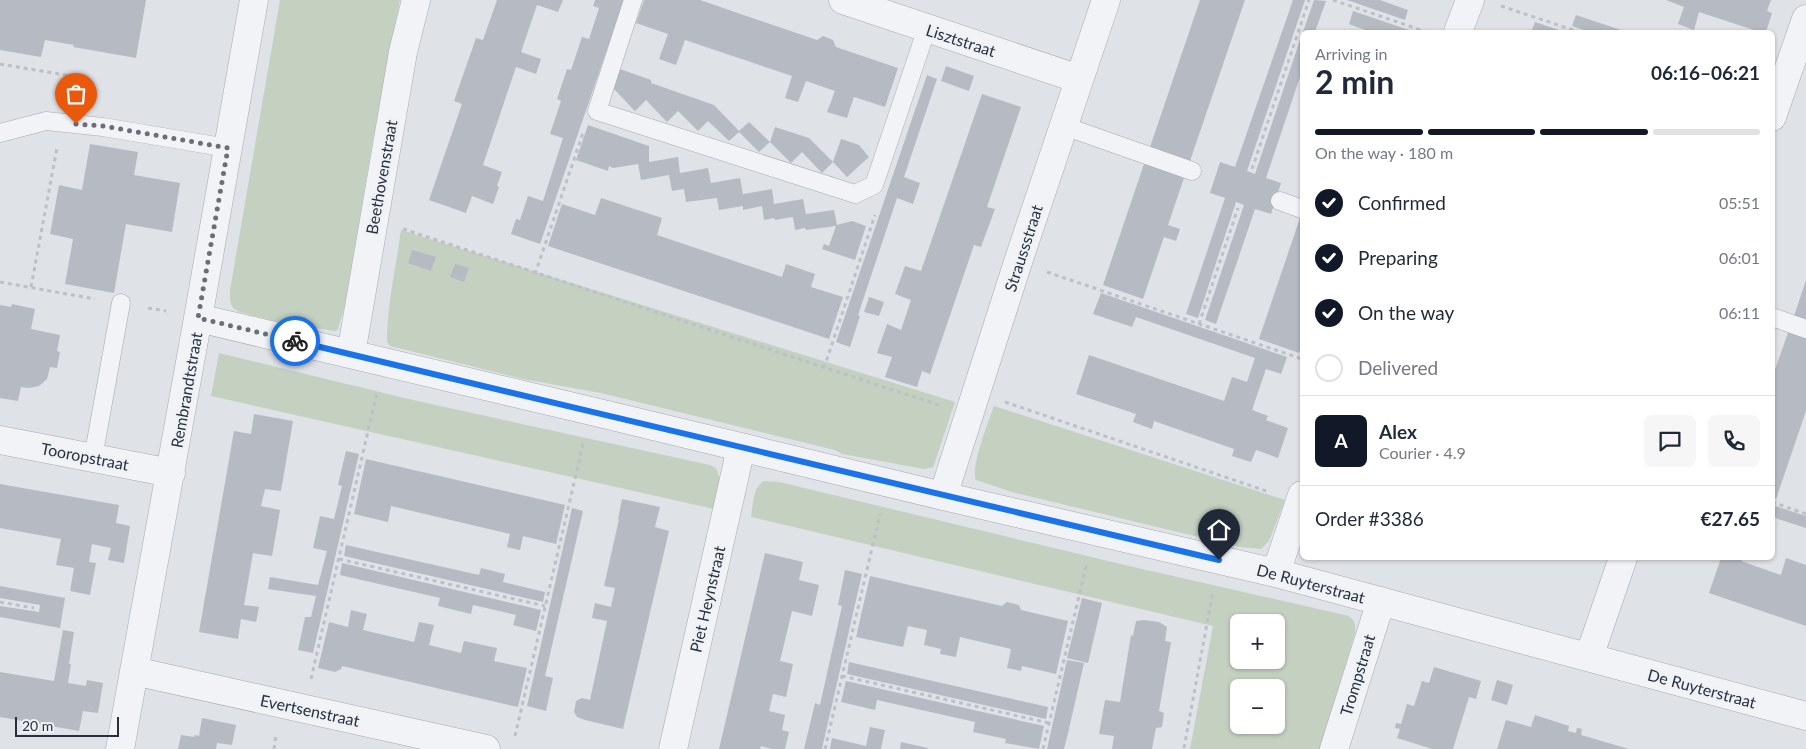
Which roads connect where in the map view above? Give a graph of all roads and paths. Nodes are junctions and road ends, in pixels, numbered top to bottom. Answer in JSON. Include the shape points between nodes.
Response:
{"nodes":[{"id":1,"x":254,"y":0,"type":"edge"},
{"id":2,"x":416,"y":0,"type":"edge"},
{"id":3,"x":633,"y":0,"type":"edge"},
{"id":4,"x":843,"y":0,"type":"edge"},
{"id":5,"x":1106,"y":0,"type":"edge"},
{"id":6,"x":1309,"y":0,"type":"edge"},
{"id":7,"x":1333,"y":0,"type":"edge"},
{"id":8,"x":1470,"y":0,"type":"edge"},
{"id":9,"x":1500,"y":6,"type":"dead end"},
{"id":10,"x":1806,"y":19,"type":"edge"},
{"id":11,"x":926,"y":28,"type":"junction"},
{"id":12,"x":1421,"y":30,"type":"edge"},
{"id":13,"x":1459,"y":30,"type":"edge"},
{"id":14,"x":1573,"y":30,"type":"edge"},
{"id":15,"x":0,"y":64,"type":"edge"},
{"id":16,"x":1079,"y":79,"type":"junction"},
{"id":17,"x":1775,"y":108,"type":"edge"},
{"id":18,"x":597,"y":111,"type":"junction"},
{"id":19,"x":62,"y":122,"type":"junction"},
{"id":20,"x":1064,"y":126,"type":"junction"},
{"id":21,"x":0,"y":133,"type":"edge"},
{"id":22,"x":228,"y":148,"type":"junction"},
{"id":23,"x":1252,"y":169,"type":"dead end"},
{"id":24,"x":1192,"y":171,"type":"dead end"},
{"id":25,"x":874,"y":185,"type":"junction"},
{"id":26,"x":1280,"y":201,"type":"dead end"},
{"id":27,"x":1238,"y":208,"type":"dead end"},
{"id":28,"x":1300,"y":208,"type":"edge"},
{"id":29,"x":374,"y":219,"type":"junction"},
{"id":30,"x":1018,"y":262,"type":"junction"},
{"id":31,"x":536,"y":274,"type":"junction"},
{"id":32,"x":31,"y":288,"type":"dead end"},
{"id":33,"x":121,"y":303,"type":"dead end"},
{"id":34,"x":198,"y":318,"type":"junction"},
{"id":35,"x":1775,"y":319,"type":"edge"},
{"id":36,"x":1199,"y":324,"type":"junction"},
{"id":37,"x":1806,"y":329,"type":"edge"},
{"id":38,"x":351,"y":354,"type":"junction"},
{"id":39,"x":1300,"y":358,"type":"edge"},
{"id":40,"x":384,"y":361,"type":"junction"},
{"id":41,"x":824,"y":368,"type":"junction"},
{"id":42,"x":973,"y":404,"type":"junction"},
{"id":43,"x":591,"y":410,"type":"junction"},
{"id":44,"x":0,"y":440,"type":"edge"},
{"id":45,"x":741,"y":448,"type":"junction"},
{"id":46,"x":93,"y":458,"type":"junction"},
{"id":47,"x":171,"y":472,"type":"junction"},
{"id":48,"x":888,"y":482,"type":"junction"},
{"id":49,"x":943,"y":496,"type":"junction"},
{"id":50,"x":1300,"y":498,"type":"edge"},
{"id":51,"x":1300,"y":501,"type":"edge"},
{"id":52,"x":1775,"y":503,"type":"edge"},
{"id":53,"x":1806,"y":514,"type":"edge"},
{"id":54,"x":1094,"y":531,"type":"junction"},
{"id":55,"x":338,"y":559,"type":"junction"},
{"id":56,"x":1219,"y":560,"type":"junction"},
{"id":57,"x":1621,"y":560,"type":"edge"},
{"id":58,"x":1276,"y":574,"type":"junction"},
{"id":59,"x":0,"y":602,"type":"edge"},
{"id":60,"x":1381,"y":602,"type":"junction"},
{"id":61,"x":545,"y":606,"type":"junction"},
{"id":62,"x":34,"y":608,"type":"dead end"},
{"id":63,"x":1589,"y":657,"type":"junction"},
{"id":64,"x":134,"y":671,"type":"junction"},
{"id":65,"x":842,"y":676,"type":"junction"},
{"id":66,"x":305,"y":708,"type":"junction"},
{"id":67,"x":1806,"y":716,"type":"edge"},
{"id":68,"x":1049,"y":723,"type":"junction"},
{"id":69,"x":514,"y":740,"type":"dead end"},
{"id":70,"x":1184,"y":748,"type":"edge"},
{"id":71,"x":120,"y":749,"type":"edge"},
{"id":72,"x":485,"y":749,"type":"edge"},
{"id":73,"x":673,"y":749,"type":"edge"},
{"id":74,"x":825,"y":749,"type":"edge"},
{"id":75,"x":1043,"y":749,"type":"edge"},
{"id":76,"x":1191,"y":749,"type":"edge"},
{"id":77,"x":1334,"y":749,"type":"edge"}],
"edges":[{"from":1,"to":22,"type":"street","name":"Rembrandtstraat"},
{"from":2,"to":29,"type":"street","name":"Beethovenstraat","via":[[403,52]]},
{"from":3,"to":18,"type":"lane"},
{"from":4,"to":11,"type":"street","name":"Lisztstraat"},
{"from":5,"to":16,"type":"street","name":"Straussstraat"},
{"from":6,"to":23,"type":"path"},
{"from":7,"to":12,"type":"path"},
{"from":8,"to":13,"type":"street"},
{"from":9,"to":14,"type":"path"},
{"from":10,"to":17,"type":"street"},
{"from":11,"to":16,"type":"street","name":"Lisztstraat"},
{"from":11,"to":25,"type":"lane"},
{"from":15,"to":19,"type":"path","via":[[72,76]]},
{"from":16,"to":20,"type":"street","name":"Straussstraat"},
{"from":18,"to":25,"type":"lane","via":[[855,194]]},
{"from":18,"to":31,"type":"path","via":[[588,118]]},
{"from":19,"to":21,"type":"lane","via":[[46,121]]},
{"from":19,"to":22,"type":"lane"},
{"from":19,"to":32,"type":"path"},
{"from":20,"to":24,"type":"lane"},
{"from":20,"to":30,"type":"street","name":"Straussstraat"},
{"from":22,"to":34,"type":"street","name":"Rembrandtstraat"},
{"from":25,"to":41,"type":"path","via":[[876,211]]},
{"from":26,"to":28,"type":"lane"},
{"from":27,"to":36,"type":"path"},
{"from":29,"to":31,"type":"path"},
{"from":29,"to":38,"type":"street","name":"Beethovenstraat"},
{"from":30,"to":36,"type":"path"},
{"from":30,"to":42,"type":"street","name":"Straussstraat"},
{"from":31,"to":41,"type":"path"},
{"from":33,"to":46,"type":"lane"},
{"from":34,"to":38,"type":"street","name":"De Ruyterstraat"},
{"from":34,"to":47,"type":"street","name":"Rembrandtstraat"},
{"from":35,"to":37,"type":"lane"},
{"from":36,"to":39,"type":"path"},
{"from":38,"to":40,"type":"street","name":"De Ruyterstraat"},
{"from":40,"to":43,"type":"street","name":"De Ruyterstraat"},
{"from":40,"to":55,"type":"path"},
{"from":41,"to":42,"type":"path"},
{"from":42,"to":49,"type":"street","name":"Straussstraat"},
{"from":42,"to":50,"type":"path"},
{"from":43,"to":45,"type":"street","name":"De Ruyterstraat"},
{"from":43,"to":61,"type":"path"},
{"from":44,"to":46,"type":"street","name":"Tooropstraat"},
{"from":45,"to":48,"type":"street","name":"De Ruyterstraat"},
{"from":45,"to":73,"type":"street","name":"Piet Heynstraat"},
{"from":46,"to":47,"type":"street","name":"Tooropstraat"},
{"from":47,"to":64,"type":"street","name":"Rembrandtstraat"},
{"from":48,"to":49,"type":"street","name":"De Ruyterstraat"},
{"from":48,"to":65,"type":"path"},
{"from":49,"to":54,"type":"street","name":"De Ruyterstraat"},
{"from":51,"to":58,"type":"street"},
{"from":52,"to":53,"type":"path"},
{"from":54,"to":56,"type":"street","name":"De Ruyterstraat"},
{"from":54,"to":68,"type":"path"},
{"from":55,"to":61,"type":"path"},
{"from":55,"to":66,"type":"path"},
{"from":56,"to":58,"type":"street","name":"De Ruyterstraat"},
{"from":56,"to":70,"type":"path"},
{"from":57,"to":63,"type":"street"},
{"from":58,"to":60,"type":"street","name":"De Ruyterstraat"},
{"from":59,"to":62,"type":"path"},
{"from":60,"to":63,"type":"street","name":"De Ruyterstraat"},
{"from":60,"to":77,"type":"street","name":"Trompstraat"},
{"from":61,"to":69,"type":"path"},
{"from":63,"to":67,"type":"street","name":"De Ruyterstraat"},
{"from":64,"to":66,"type":"street","name":"Evertsenstraat"},
{"from":64,"to":71,"type":"street","name":"Rembrandtstraat"},
{"from":65,"to":68,"type":"path"},
{"from":65,"to":74,"type":"path"},
{"from":66,"to":72,"type":"street","name":"Evertsenstraat"},
{"from":68,"to":75,"type":"path"},
{"from":70,"to":76,"type":"path"}]}
